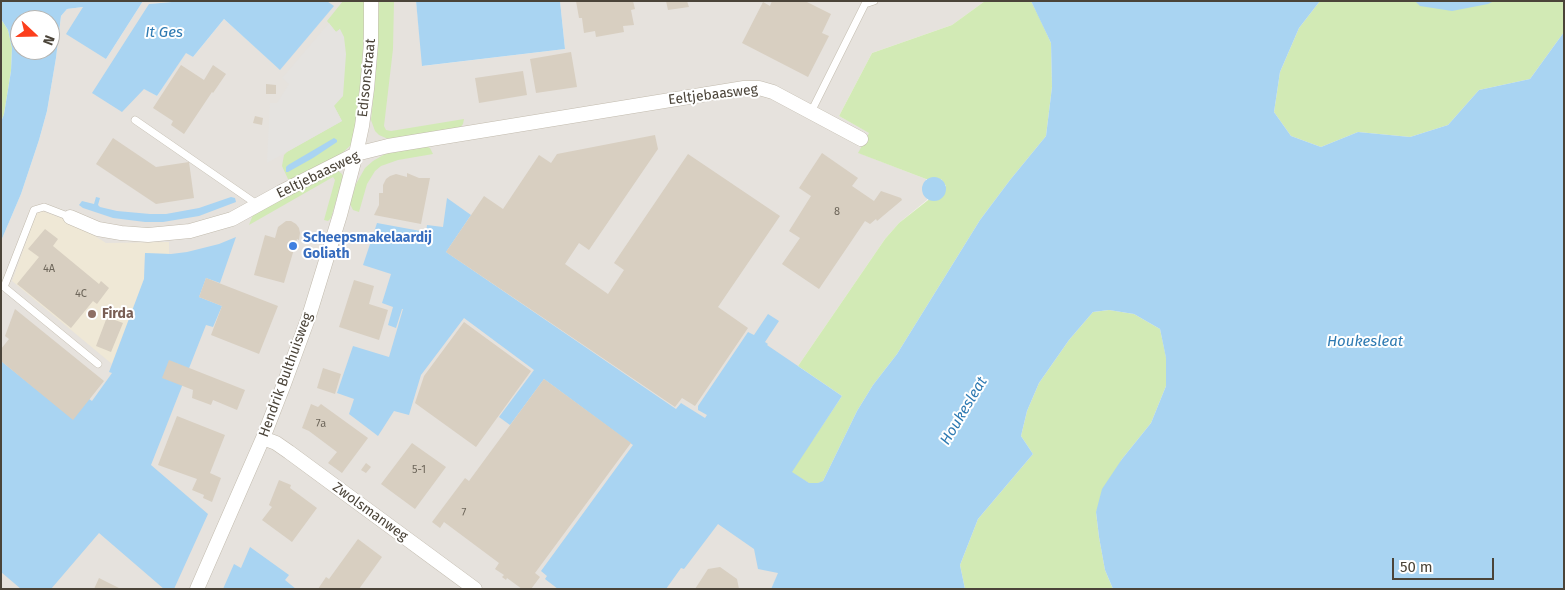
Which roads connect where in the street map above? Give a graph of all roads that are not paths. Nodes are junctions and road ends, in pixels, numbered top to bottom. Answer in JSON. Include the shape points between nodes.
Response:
{"nodes":[{"id":1,"x":371,"y":1,"type":"edge"},
{"id":2,"x":874,"y":1,"type":"edge"},
{"id":3,"x":810,"y":112,"type":"junction"},
{"id":4,"x":135,"y":120,"type":"dead end"},
{"id":5,"x":861,"y":139,"type":"dead end"},
{"id":6,"x":356,"y":154,"type":"junction"},
{"id":7,"x":259,"y":205,"type":"junction"},
{"id":8,"x":70,"y":218,"type":"joint"},
{"id":9,"x":98,"y":364,"type":"dead end"},
{"id":10,"x":263,"y":438,"type":"junction"},
{"id":11,"x":197,"y":589,"type":"edge"},
{"id":12,"x":475,"y":589,"type":"edge"}],
"edges":[{"from":1,"to":6,"type":"street","name":"Edisonstraat","via":[[367,89]]},
{"from":2,"to":3,"type":"lane","via":[[865,4]]},
{"from":3,"to":5,"type":"street","name":"Eeltjebaasweg"},
{"from":3,"to":6,"type":"street","name":"Eeltjebaasweg","via":[[773,92],[744,88],[388,146]]},
{"from":4,"to":7,"type":"lane"},
{"from":6,"to":7,"type":"street","name":"Eeltjebaasweg"},
{"from":6,"to":10,"type":"street","name":"Hendrik Bulthuisweg","via":[[309,316]]},
{"from":7,"to":8,"type":"street","name":"Eeltjebaasweg","via":[[232,219],[171,234],[121,233],[98,229]]},
{"from":8,"to":9,"type":"lane","name":"Eeltjebaasweg","via":[[44,207],[34,210],[4,287]]},
{"from":10,"to":11,"type":"street","name":"Hendrik Bulthuisweg"},
{"from":10,"to":12,"type":"street","name":"Zwolsmanweg","via":[[289,452]]}]}
